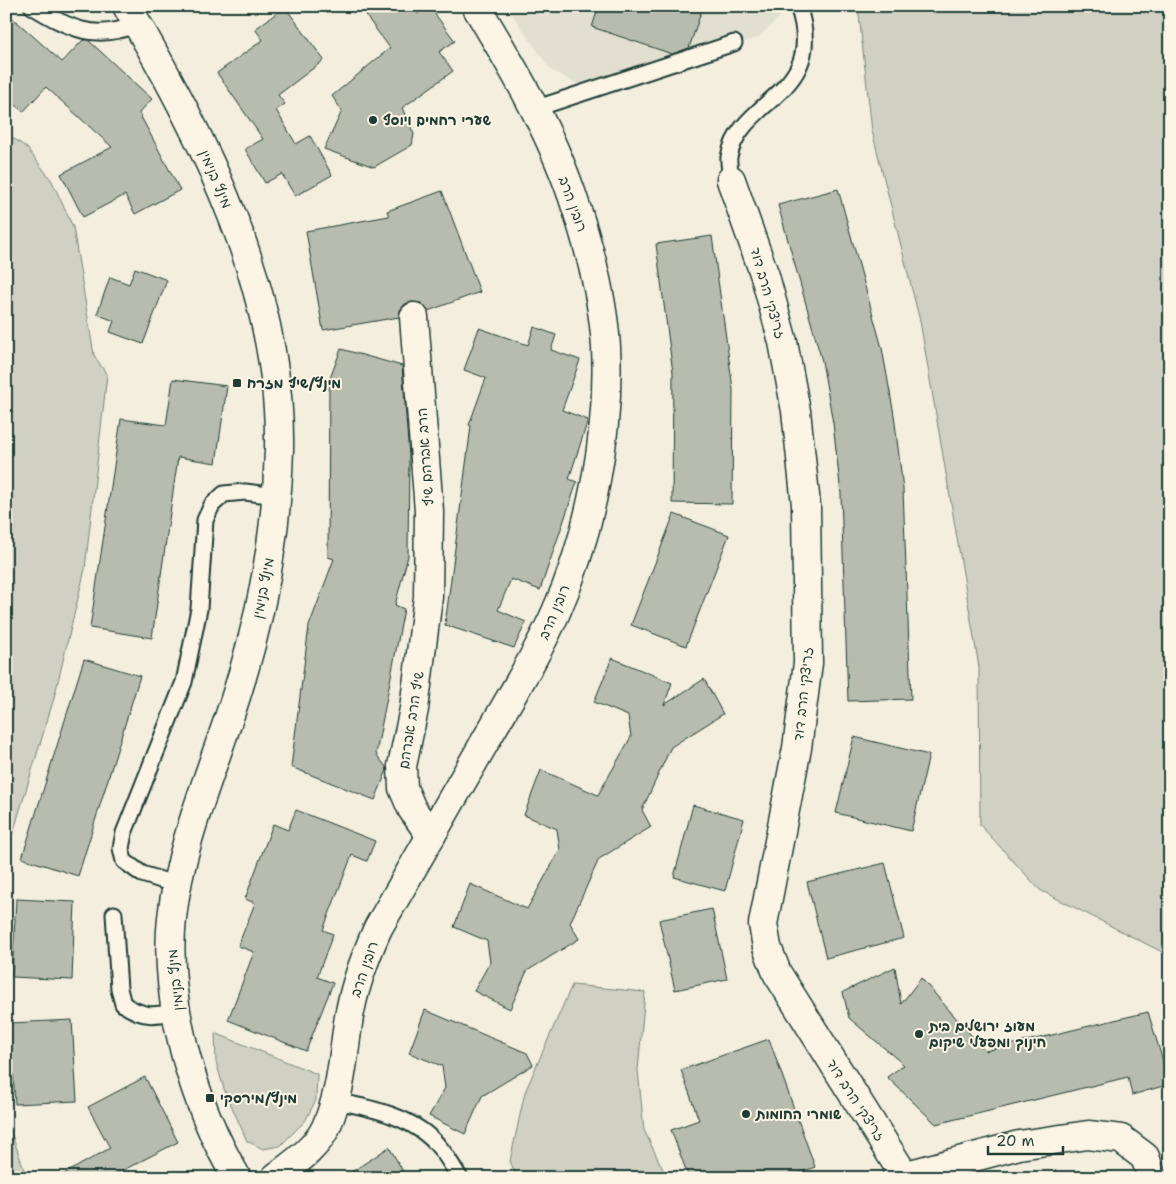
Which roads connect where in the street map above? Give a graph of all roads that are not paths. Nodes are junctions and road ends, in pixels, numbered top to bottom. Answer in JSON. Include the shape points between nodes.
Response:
{"nodes":[{"id":1,"x":32,"y":6,"type":"edge"},
{"id":2,"x":476,"y":6,"type":"edge"},
{"id":3,"x":798,"y":6,"type":"edge"},
{"id":4,"x":132,"y":15,"type":"edge"},
{"id":5,"x":734,"y":43,"type":"dead end"},
{"id":6,"x":534,"y":109,"type":"junction"},
{"id":7,"x":731,"y":180,"type":"joint"},
{"id":8,"x":414,"y":317,"type":"dead end"},
{"id":9,"x":277,"y":496,"type":"junction"},
{"id":10,"x":428,"y":597,"type":"joint"},
{"id":11,"x":431,"y":836,"type":"junction"},
{"id":12,"x":177,"y":885,"type":"junction"},
{"id":13,"x":114,"y":914,"type":"dead end"},
{"id":14,"x":178,"y":1012,"type":"junction"},
{"id":15,"x":335,"y":1101,"type":"junction"},
{"id":16,"x":900,"y":1176,"type":"edge"},
{"id":17,"x":237,"y":1178,"type":"edge"},
{"id":18,"x":275,"y":1178,"type":"edge"},
{"id":19,"x":460,"y":1178,"type":"edge"},
{"id":20,"x":1152,"y":1178,"type":"edge"}],
"edges":[{"from":1,"to":4,"type":"lane","via":[[62,24],[87,32],[116,31]]},
{"from":2,"to":6,"type":"street","name":"רובין הרב"},
{"from":3,"to":7,"type":"lane","via":[[804,25],[804,42],[795,75],[784,91],[748,122],[734,142],[729,158]]},
{"from":4,"to":9,"type":"street","name":"מינץ בנימין","via":[[215,170],[247,258],[262,309],[277,401]]},
{"from":5,"to":6,"type":"lane"},
{"from":6,"to":11,"type":"street","name":"רובין הרב","via":[[571,192],[600,303],[606,345],[600,450],[592,502],[557,611]]},
{"from":7,"to":16,"type":"street","name":"זריצקי הרב דוד","via":[[765,276],[783,342],[796,411],[806,505],[808,663],[797,748],[768,893],[764,932],[776,973]]},
{"from":8,"to":10,"type":"street","name":"הרב אברהם שיף","via":[[429,511]]},
{"from":9,"to":12,"type":"street","name":"מינץ בנימין","via":[[264,595]]},
{"from":9,"to":12,"type":"lane","via":[[245,492],[224,494],[212,505],[205,520],[199,609],[184,682],[124,833],[121,848],[124,861],[142,874]]},
{"from":10,"to":11,"type":"street","name":"שיף הרב אברהם","via":[[402,773],[403,788],[412,809]]},
{"from":11,"to":15,"type":"street","name":"רובין הרב","via":[[378,928],[363,962]]},
{"from":12,"to":14,"type":"street","name":"מינץ בנימין","via":[[171,955]]},
{"from":13,"to":14,"type":"lane","via":[[123,1004],[137,1013],[153,1016]]},
{"from":14,"to":17,"type":"street","name":"מינץ בנימין","via":[[189,1068],[210,1130]]},
{"from":15,"to":18,"type":"street","name":"רובין הרב","via":[[326,1128],[308,1150]]},
{"from":15,"to":19,"type":"lane","via":[[366,1107],[414,1126],[440,1147]]},
{"from":16,"to":20,"type":"street","via":[[1019,1145],[1088,1135],[1121,1139],[1145,1157]]}]}
